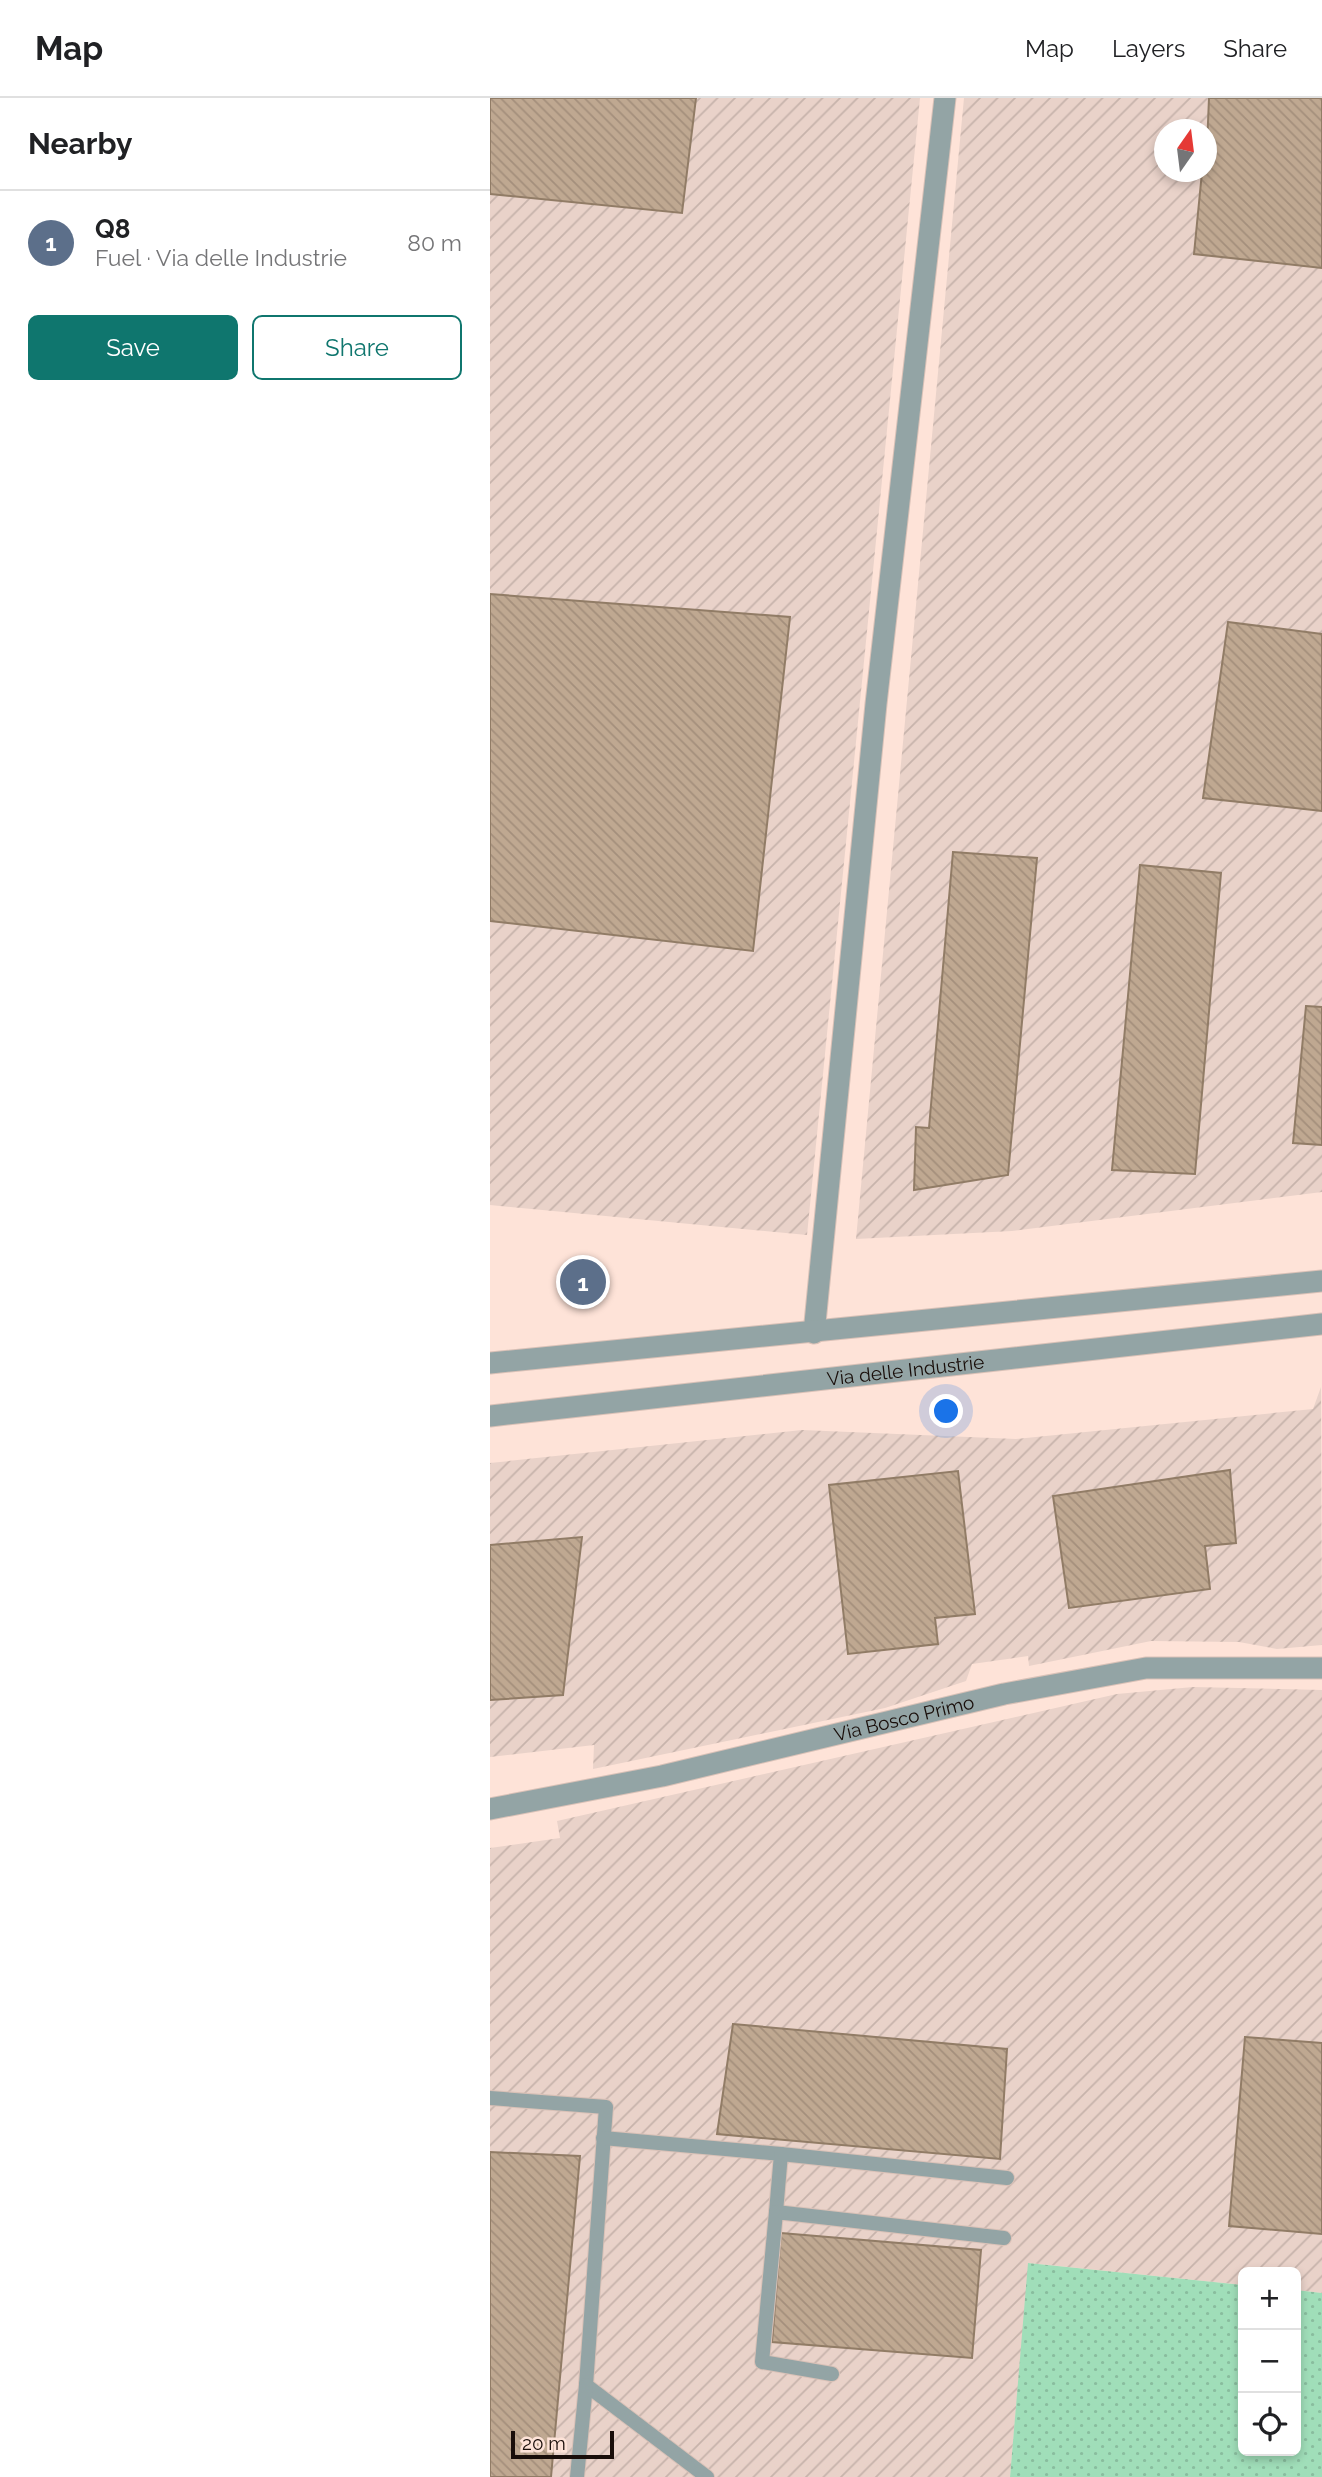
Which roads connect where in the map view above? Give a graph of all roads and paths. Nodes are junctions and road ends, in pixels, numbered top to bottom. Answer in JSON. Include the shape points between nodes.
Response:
{"nodes":[{"id":1,"x":944,"y":98,"type":"edge"},
{"id":2,"x":1322,"y":1281,"type":"edge"},
{"id":3,"x":1322,"y":1324,"type":"edge"},
{"id":4,"x":814,"y":1333,"type":"junction"},
{"id":5,"x":490,"y":1363,"type":"edge"},
{"id":6,"x":490,"y":1416,"type":"edge"},
{"id":7,"x":1322,"y":1668,"type":"edge"},
{"id":8,"x":490,"y":1809,"type":"edge"},
{"id":9,"x":490,"y":2098,"type":"edge"},
{"id":10,"x":603,"y":2138,"type":"junction"},
{"id":11,"x":781,"y":2154,"type":"junction"},
{"id":12,"x":1007,"y":2178,"type":"dead end"},
{"id":13,"x":776,"y":2212,"type":"junction"},
{"id":14,"x":1004,"y":2238,"type":"dead end"},
{"id":15,"x":832,"y":2374,"type":"dead end"},
{"id":16,"x":586,"y":2385,"type":"junction"},
{"id":17,"x":577,"y":2477,"type":"edge"},
{"id":18,"x":707,"y":2477,"type":"edge"}],
"edges":[{"from":1,"to":4,"type":"street","via":[[876,704]]},
{"from":2,"to":4,"type":"street"},
{"from":3,"to":6,"type":"street","name":"Via delle Industrie"},
{"from":4,"to":5,"type":"street"},
{"from":7,"to":8,"type":"street","name":"Via Bosco Primo","via":[[1146,1668],[1004,1694],[662,1776]]},
{"from":9,"to":10,"type":"lane","via":[[606,2107]]},
{"from":10,"to":11,"type":"lane"},
{"from":10,"to":16,"type":"lane"},
{"from":11,"to":12,"type":"lane"},
{"from":11,"to":13,"type":"lane"},
{"from":13,"to":14,"type":"lane"},
{"from":13,"to":15,"type":"lane","via":[[762,2362]]},
{"from":16,"to":17,"type":"lane"},
{"from":16,"to":18,"type":"lane"}]}
